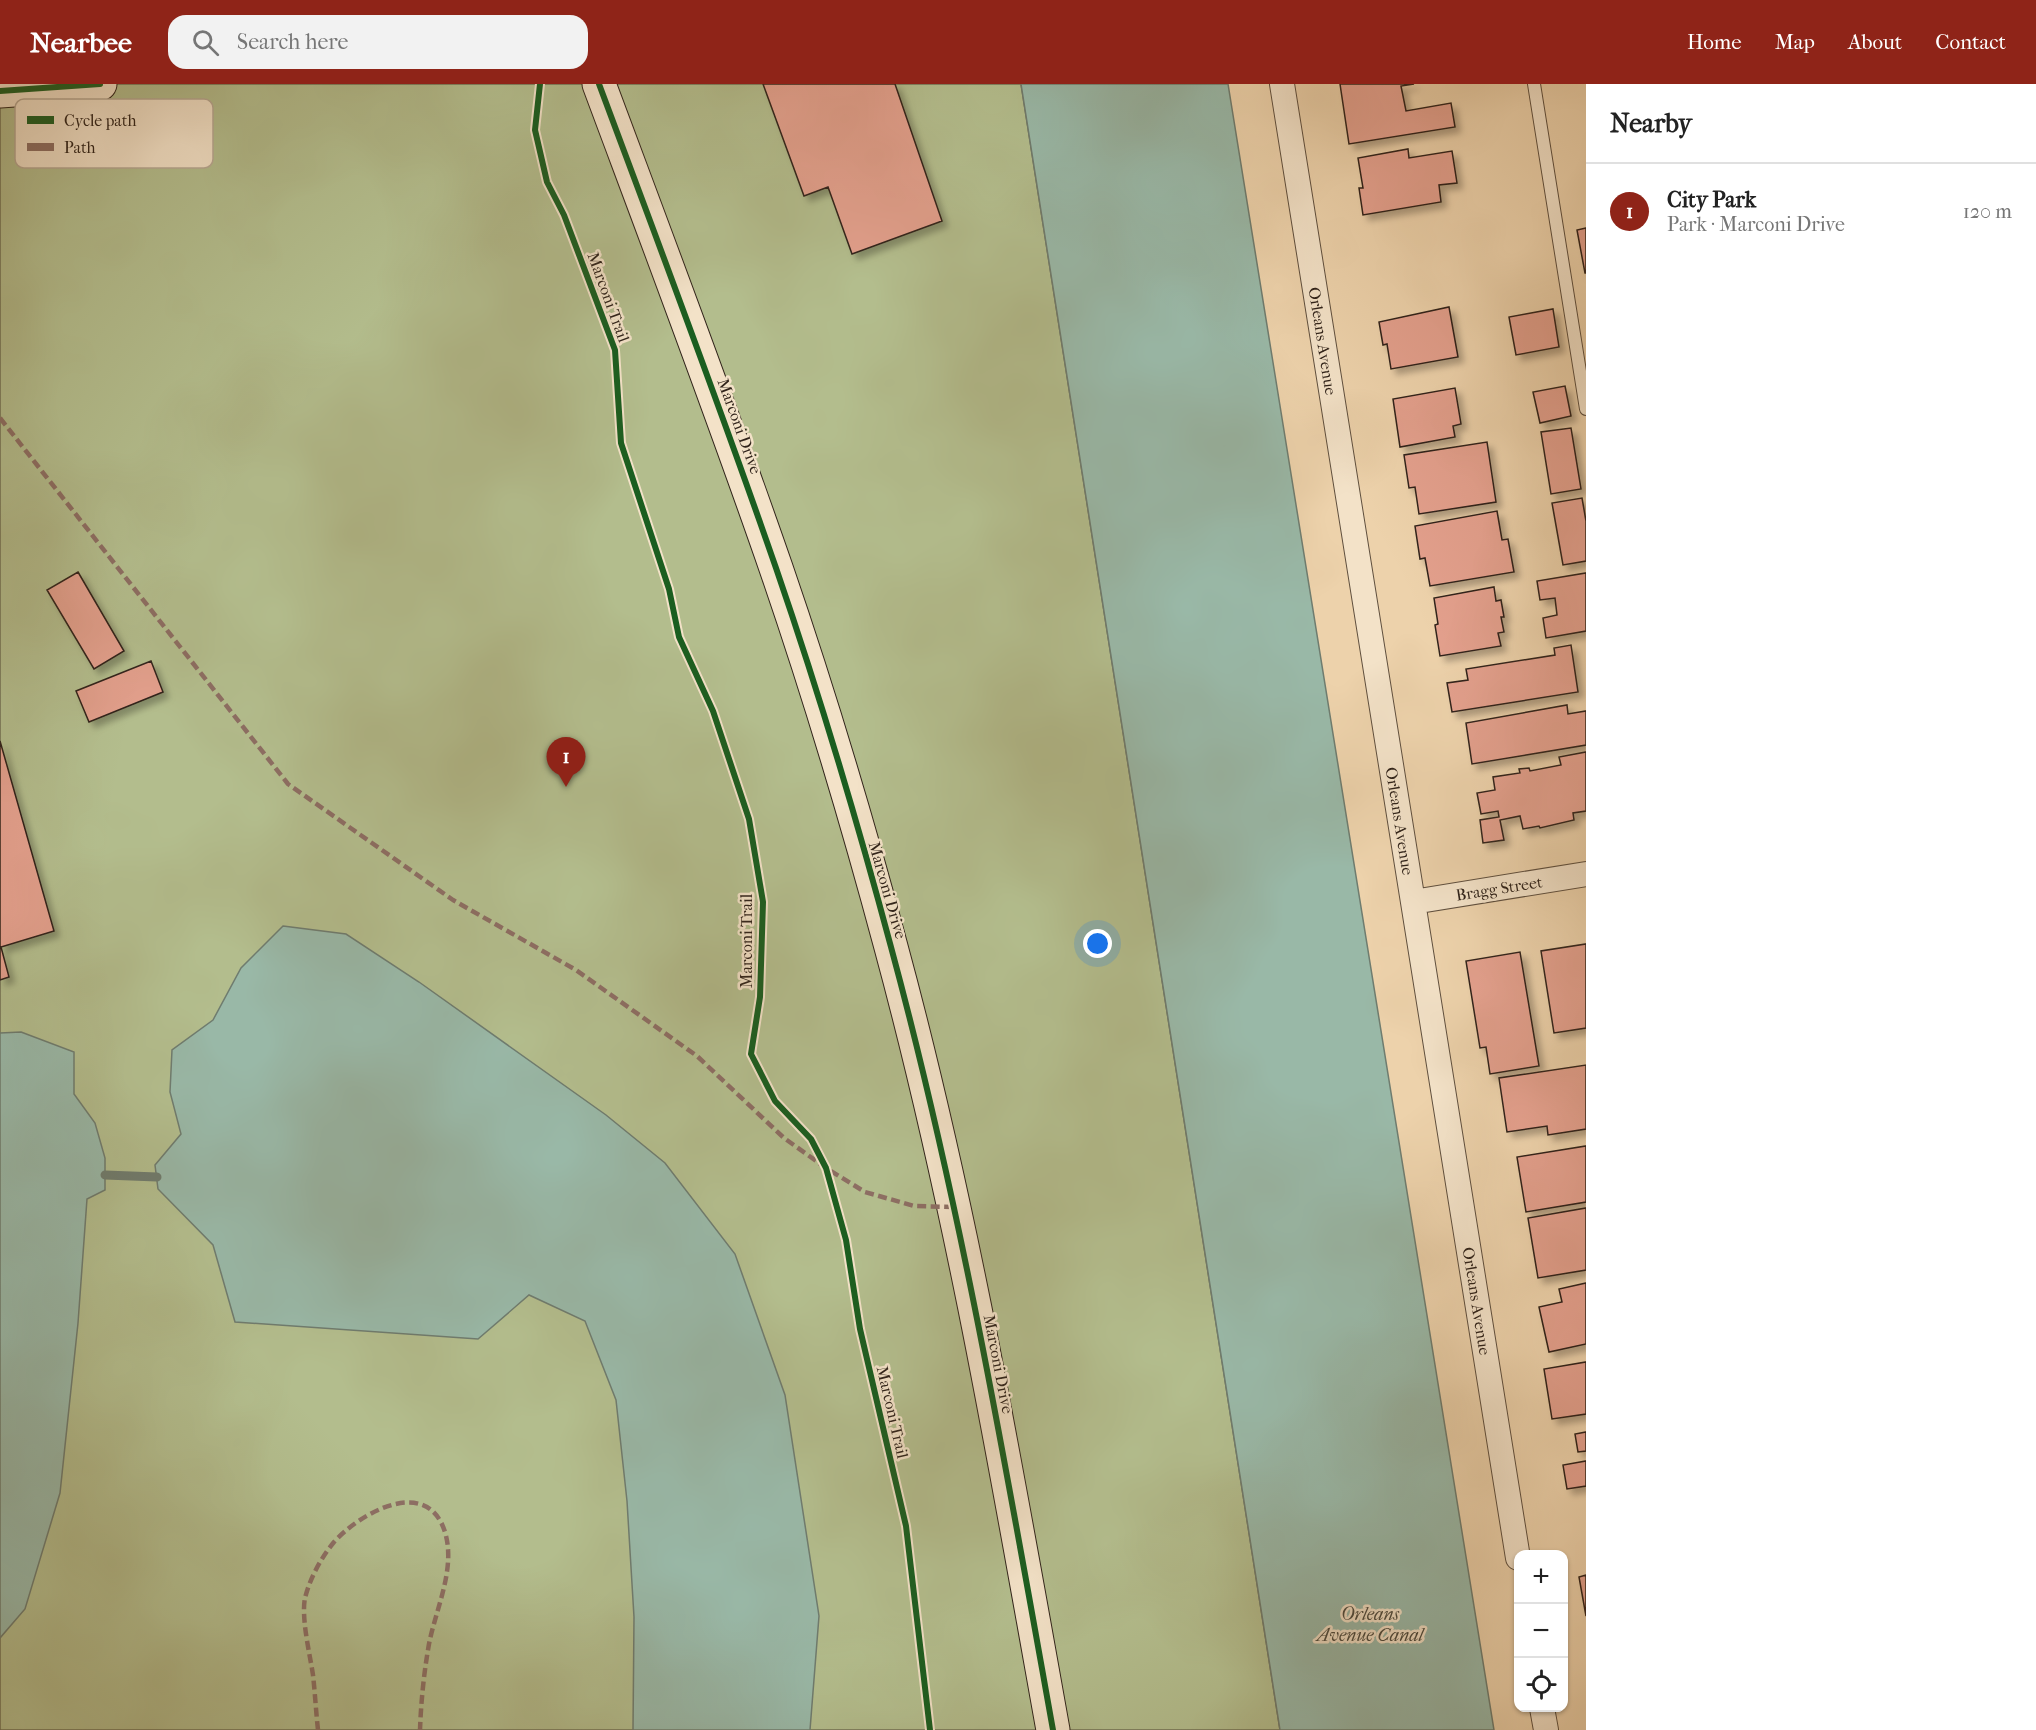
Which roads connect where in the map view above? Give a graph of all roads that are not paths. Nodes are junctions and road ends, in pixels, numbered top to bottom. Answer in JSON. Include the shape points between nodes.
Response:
{"nodes":[{"id":1,"x":100,"y":84,"type":"edge"},
{"id":2,"x":599,"y":84,"type":"edge"},
{"id":3,"x":1282,"y":84,"type":"edge"},
{"id":4,"x":1534,"y":84,"type":"edge"},
{"id":5,"x":0,"y":91,"type":"edge"},
{"id":6,"x":1586,"y":409,"type":"edge"},
{"id":7,"x":1586,"y":874,"type":"edge"},
{"id":8,"x":1413,"y":902,"type":"junction"},
{"id":9,"x":1517,"y":1550,"type":"edge"},
{"id":10,"x":1543,"y":1712,"type":"edge"},
{"id":11,"x":1053,"y":1730,"type":"edge"},
{"id":12,"x":1546,"y":1730,"type":"edge"}],
"edges":[{"from":1,"to":5,"type":"street"},
{"from":2,"to":11,"type":"street","name":"Marconi Drive","via":[[777,571],[891,946],[954,1208]]},
{"from":3,"to":8,"type":"street","name":"Orleans Avenue"},
{"from":4,"to":6,"type":"lane"},
{"from":7,"to":8,"type":"street","name":"Bragg Street"},
{"from":8,"to":9,"type":"street","name":"Orleans Avenue"},
{"from":10,"to":12,"type":"street"}]}
